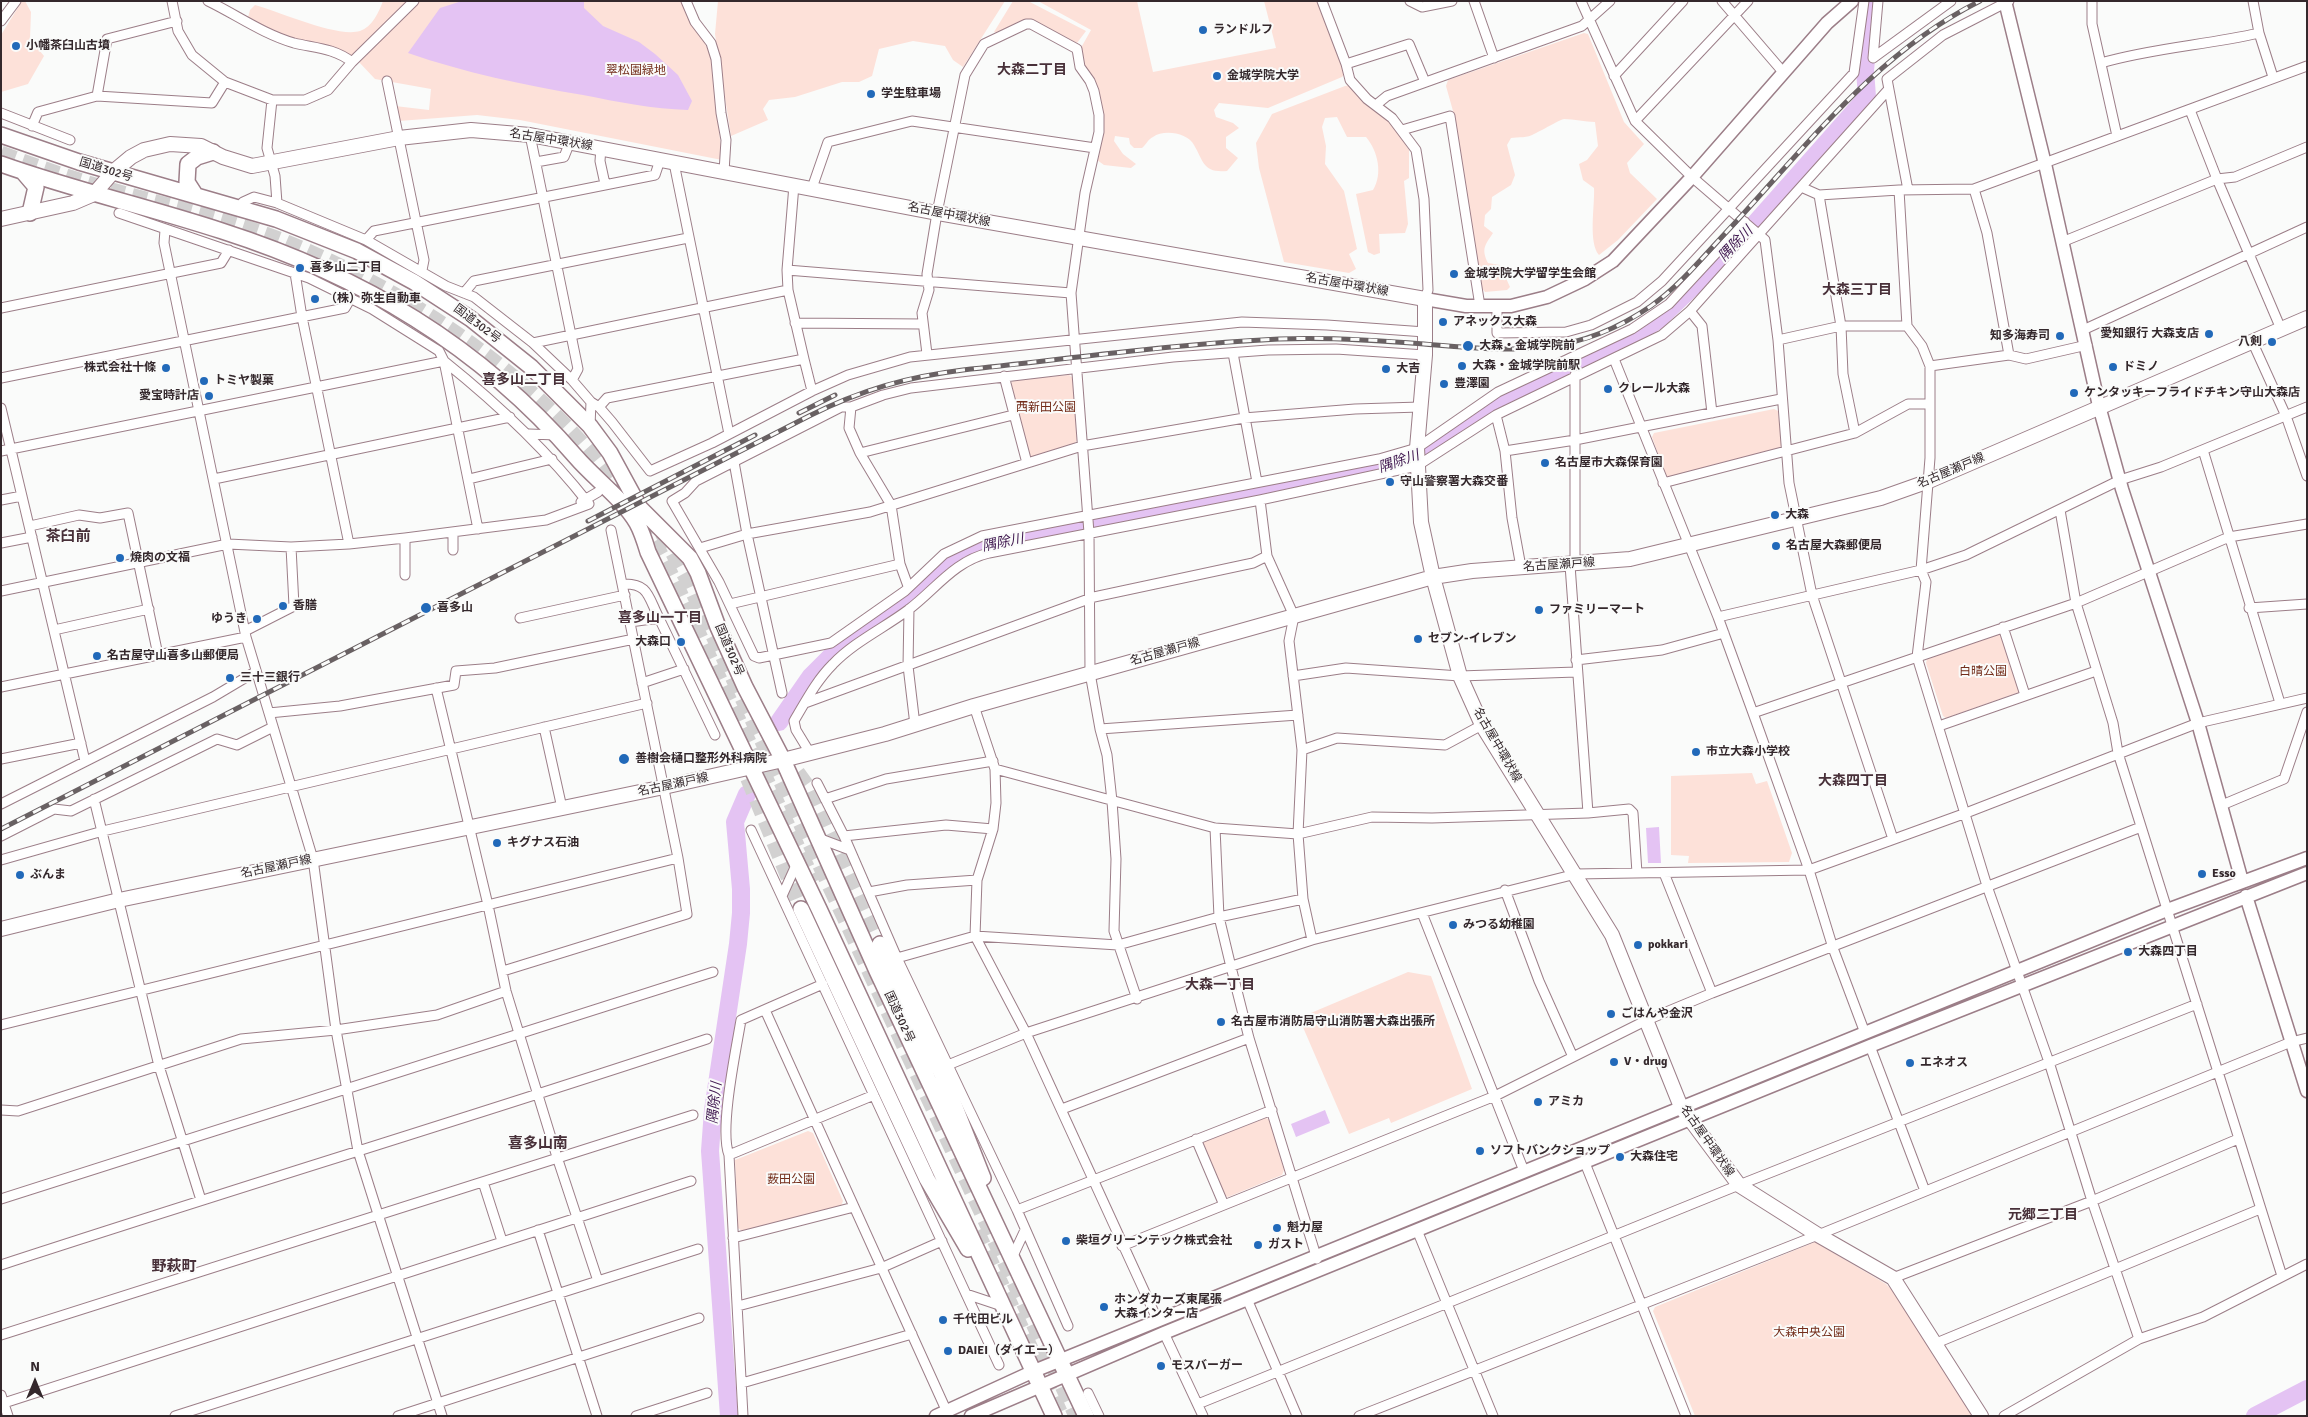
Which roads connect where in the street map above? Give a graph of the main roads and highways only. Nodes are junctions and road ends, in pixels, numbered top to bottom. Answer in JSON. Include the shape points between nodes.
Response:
{"nodes":[{"id":1,"x":1,"y":135,"type":"edge"},
{"id":2,"x":214,"y":152,"type":"junction"},
{"id":3,"x":1,"y":164,"type":"edge"},
{"id":4,"x":24,"y":172,"type":"junction"},
{"id":5,"x":113,"y":172,"type":"junction"},
{"id":6,"x":94,"y":194,"type":"junction"},
{"id":7,"x":196,"y":196,"type":"junction"},
{"id":8,"x":30,"y":213,"type":"junction"},
{"id":9,"x":1,"y":219,"type":"edge"},
{"id":10,"x":2307,"y":318,"type":"edge"},
{"id":11,"x":1433,"y":577,"type":"junction"},
{"id":12,"x":783,"y":760,"type":"junction"},
{"id":13,"x":750,"y":768,"type":"junction"},
{"id":14,"x":800,"y":909,"type":"tunnel mouth"},
{"id":15,"x":1,"y":929,"type":"edge"},
{"id":16,"x":880,"y":944,"type":"tunnel mouth"},
{"id":17,"x":1012,"y":1258,"type":"junction"},
{"id":18,"x":1002,"y":1306,"type":"junction"},
{"id":19,"x":1054,"y":1416,"type":"edge"},
{"id":20,"x":1086,"y":1416,"type":"edge"},
{"id":21,"x":1981,"y":1416,"type":"edge"}],
"edges":[{"from":1,"to":5,"type":"highway","name":"国道302号"},
{"from":2,"to":5,"type":"main road","name":"名古屋中環状線","via":[[200,146],[170,144],[144,150]]},
{"from":2,"to":7,"type":"highway","via":[[197,157],[188,164],[187,182]]},
{"from":2,"to":11,"type":"main road","name":"名古屋中環状線","via":[[252,166],[398,138],[471,130],[530,135],[937,213],[1425,299],[1425,355],[1417,457],[1421,522]]},
{"from":3,"to":4,"type":"highway","name":"国道302号"},
{"from":4,"to":6,"type":"highway","name":"国道302号"},
{"from":4,"to":8,"type":"highway","via":[[36,187]]},
{"from":5,"to":6,"type":"main road","name":"名古屋中環状線"},
{"from":5,"to":7,"type":"highway","name":"国道302号"},
{"from":6,"to":8,"type":"main road","name":"名古屋中環状線","via":[[73,203]]},
{"from":6,"to":13,"type":"highway","name":"国道302号","via":[[211,228],[316,265],[398,307],[473,357],[532,408],[592,476],[618,498],[636,522]]},
{"from":7,"to":12,"type":"highway","name":"国道302号","via":[[294,224],[344,245],[454,306],[531,367],[590,426],[610,452],[640,508],[690,558],[729,653]]},
{"from":8,"to":9,"type":"main road","name":"名古屋中環状線"},
{"from":10,"to":11,"type":"main road","name":"名古屋瀬戸線","via":[[1929,481],[1874,500],[1630,559],[1454,572]]},
{"from":11,"to":12,"type":"main road","name":"名古屋瀬戸線"},
{"from":11,"to":21,"type":"main road","name":"名古屋中環状線","via":[[1460,676],[1482,725],[1612,935],[1681,1107],[1739,1185],[1893,1278]]},
{"from":12,"to":13,"type":"main road","name":"名古屋瀬戸線"},
{"from":12,"to":17,"type":"highway","name":"国道302号","via":[[815,837]]},
{"from":13,"to":15,"type":"main road","name":"名古屋瀬戸線","via":[[119,900]]},
{"from":13,"to":18,"type":"highway","name":"国道302号"},
{"from":14,"to":18,"type":"highway","via":[[927,1179]]},
{"from":16,"to":17,"type":"highway","via":[[942,1074]]},
{"from":17,"to":20,"type":"highway","name":"国道302号"},
{"from":18,"to":19,"type":"highway","name":"国道302号"}]}
